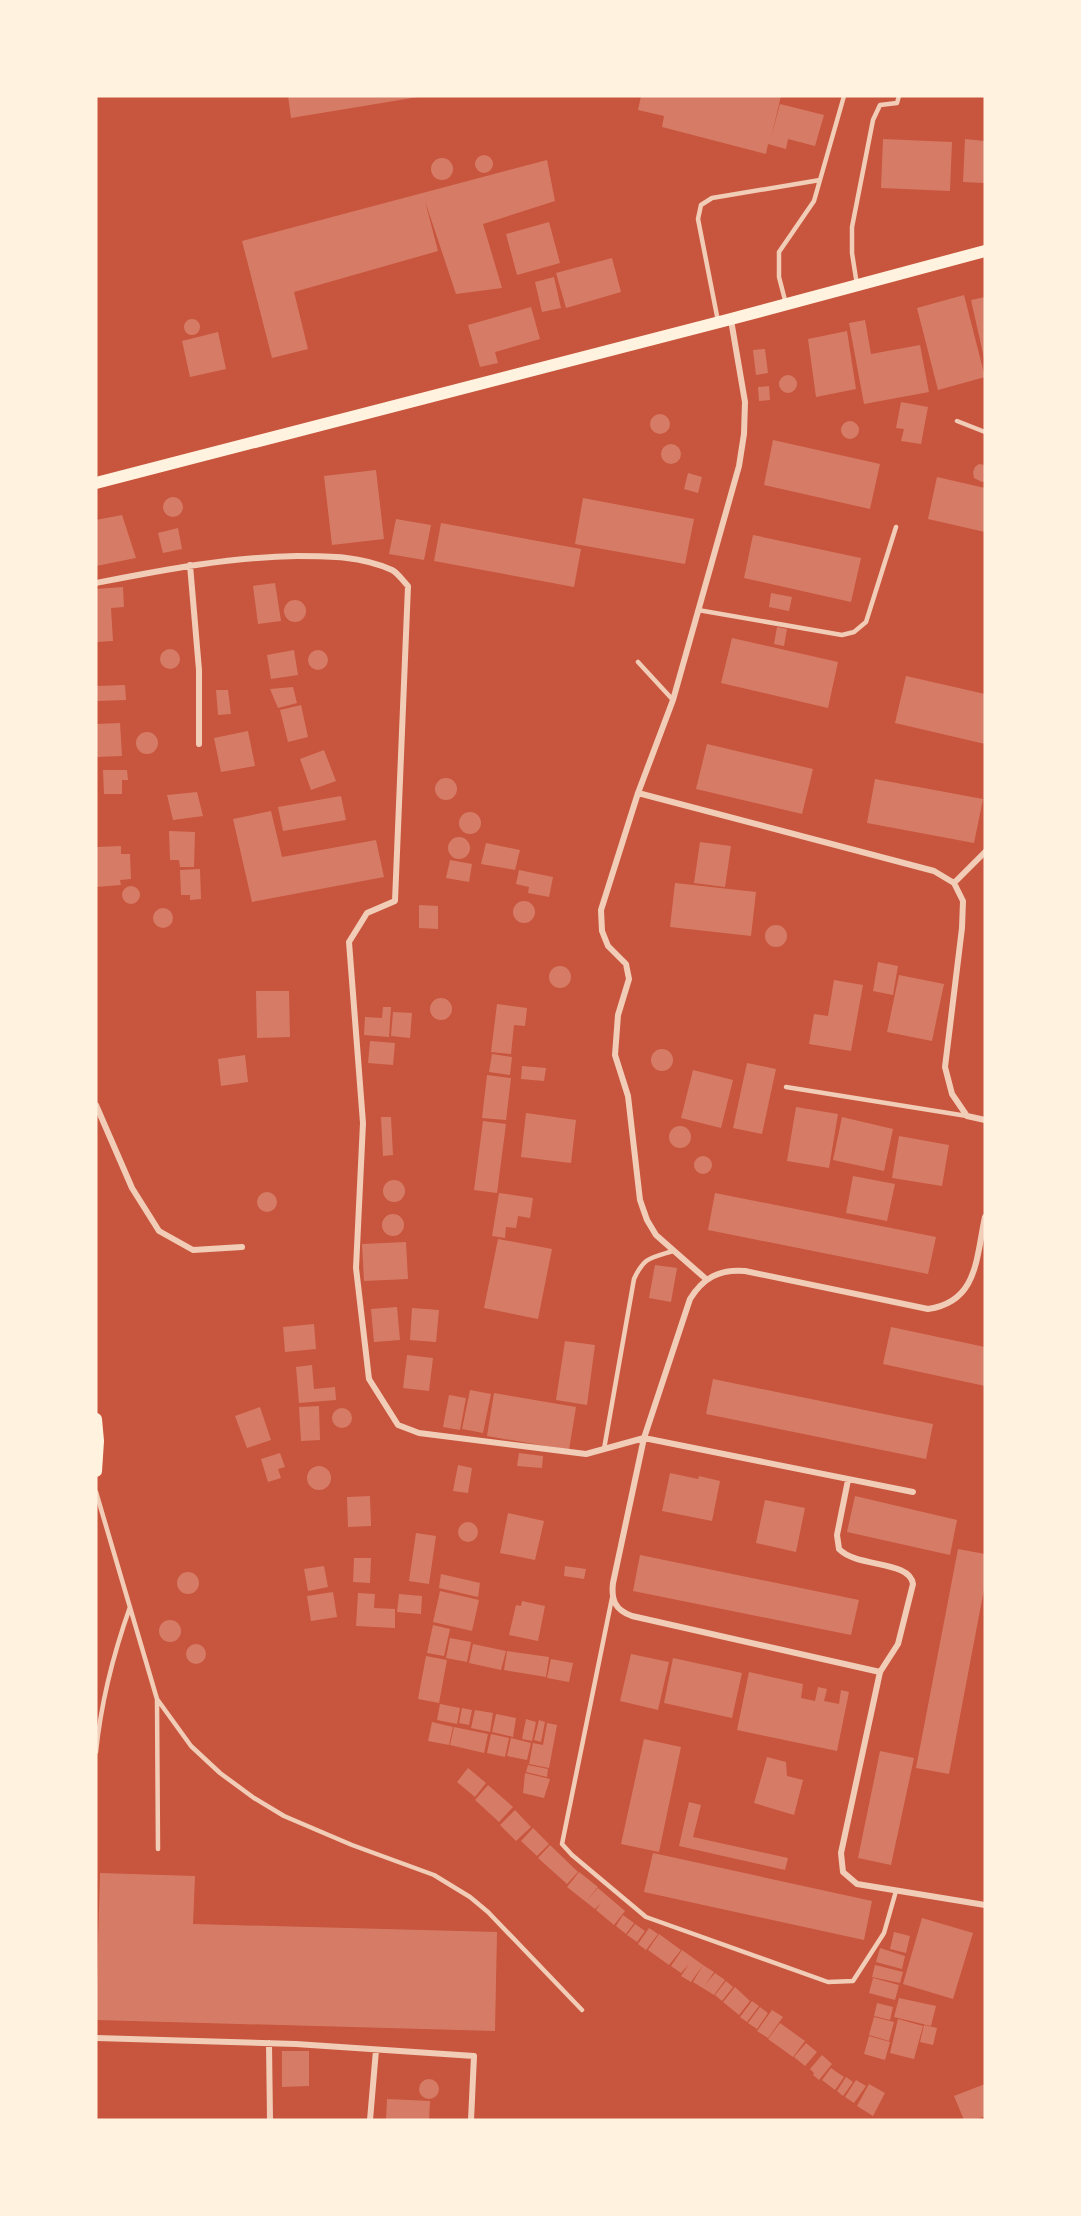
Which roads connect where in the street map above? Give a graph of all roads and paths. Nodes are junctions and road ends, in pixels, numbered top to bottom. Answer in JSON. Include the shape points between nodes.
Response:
{"nodes":[{"id":1,"x":844,"y":96,"type":"edge"},
{"id":2,"x":899,"y":96,"type":"edge"},
{"id":3,"x":820,"y":180,"type":"junction"},
{"id":4,"x":985,"y":251,"type":"edge"},
{"id":5,"x":857,"y":285,"type":"junction"},
{"id":6,"x":786,"y":304,"type":"junction"},
{"id":7,"x":731,"y":319,"type":"junction"},
{"id":8,"x":718,"y":322,"type":"junction"},
{"id":9,"x":957,"y":421,"type":"dead end"},
{"id":10,"x":985,"y":432,"type":"edge"},
{"id":11,"x":96,"y":483,"type":"edge"},
{"id":12,"x":896,"y":527,"type":"dead end"},
{"id":13,"x":190,"y":565,"type":"junction"},
{"id":14,"x":96,"y":583,"type":"edge"},
{"id":15,"x":698,"y":610,"type":"junction"},
{"id":16,"x":638,"y":662,"type":"dead end"},
{"id":17,"x":673,"y":700,"type":"junction"},
{"id":18,"x":199,"y":744,"type":"dead end"},
{"id":19,"x":638,"y":793,"type":"junction"},
{"id":20,"x":985,"y":852,"type":"edge"},
{"id":21,"x":954,"y":883,"type":"junction"},
{"id":22,"x":786,"y":1087,"type":"dead end"},
{"id":23,"x":96,"y":1105,"type":"edge"},
{"id":24,"x":967,"y":1116,"type":"junction"},
{"id":25,"x":985,"y":1119,"type":"edge"},
{"id":26,"x":985,"y":1217,"type":"edge"},
{"id":27,"x":242,"y":1247,"type":"dead end"},
{"id":28,"x":673,"y":1251,"type":"junction"},
{"id":29,"x":706,"y":1279,"type":"junction"},
{"id":30,"x":96,"y":1419,"type":"edge"},
{"id":31,"x":644,"y":1438,"type":"junction"},
{"id":32,"x":603,"y":1449,"type":"junction"},
{"id":33,"x":96,"y":1471,"type":"edge"},
{"id":34,"x":848,"y":1480,"type":"junction"},
{"id":35,"x":96,"y":1492,"type":"edge"},
{"id":36,"x":913,"y":1492,"type":"dead end"},
{"id":37,"x":612,"y":1598,"type":"junction"},
{"id":38,"x":130,"y":1607,"type":"junction"},
{"id":39,"x":880,"y":1672,"type":"junction"},
{"id":40,"x":157,"y":1699,"type":"junction"},
{"id":41,"x":96,"y":1752,"type":"edge"},
{"id":42,"x":158,"y":1849,"type":"dead end"},
{"id":43,"x":896,"y":1891,"type":"junction"},
{"id":44,"x":985,"y":1905,"type":"edge"},
{"id":45,"x":582,"y":2010,"type":"dead end"},
{"id":46,"x":96,"y":2038,"type":"edge"},
{"id":47,"x":269,"y":2043,"type":"junction"},
{"id":48,"x":376,"y":2050,"type":"junction"},
{"id":49,"x":270,"y":2120,"type":"edge"},
{"id":50,"x":370,"y":2120,"type":"edge"},
{"id":51,"x":471,"y":2120,"type":"edge"}],
"edges":[{"from":1,"to":3,"type":"lane"},
{"from":2,"to":5,"type":"lane","via":[[897,102],[880,105],[873,120],[852,227]]},
{"from":3,"to":6,"type":"lane","via":[[814,201],[779,252],[779,276]]},
{"from":3,"to":8,"type":"lane","via":[[712,198],[701,205],[698,219]]},
{"from":4,"to":5,"type":"main road"},
{"from":5,"to":6,"type":"main road"},
{"from":6,"to":7,"type":"main road"},
{"from":7,"to":8,"type":"main road"},
{"from":7,"to":15,"type":"street","via":[[745,402],[744,434],[739,466]]},
{"from":8,"to":11,"type":"main road"},
{"from":9,"to":10,"type":"lane"},
{"from":12,"to":15,"type":"lane","via":[[866,622],[854,632],[842,636]]},
{"from":13,"to":14,"type":"street"},
{"from":13,"to":18,"type":"street","via":[[198,658]]},
{"from":13,"to":32,"type":"street","via":[[275,556],[336,556],[394,571],[408,586],[394,901],[367,913],[349,942],[363,1123],[356,1268],[369,1379],[398,1425],[419,1433],[586,1454]]},
{"from":15,"to":17,"type":"street"},
{"from":16,"to":17,"type":"lane"},
{"from":17,"to":19,"type":"street"},
{"from":19,"to":21,"type":"street","via":[[934,871]]},
{"from":19,"to":28,"type":"street","via":[[601,910],[602,931],[608,946],[626,964],[629,979],[618,1015],[615,1056],[628,1096],[640,1200],[656,1235]]},
{"from":20,"to":21,"type":"street"},
{"from":21,"to":24,"type":"street","via":[[963,901],[962,928],[945,1067],[952,1094]]},
{"from":22,"to":24,"type":"lane"},
{"from":23,"to":27,"type":"street","via":[[132,1188],[159,1231],[193,1250]]},
{"from":24,"to":25,"type":"street"},
{"from":26,"to":29,"type":"street","via":[[966,1290],[943,1307],[928,1310],[745,1271],[718,1272]]},
{"from":28,"to":29,"type":"street"},
{"from":28,"to":32,"type":"lane","via":[[641,1264],[634,1280]]},
{"from":29,"to":31,"type":"street","via":[[690,1299]]},
{"from":30,"to":33,"type":"main road"},
{"from":31,"to":32,"type":"street"},
{"from":31,"to":34,"type":"street"},
{"from":31,"to":37,"type":"street"},
{"from":34,"to":36,"type":"street"},
{"from":34,"to":39,"type":"street","via":[[837,1535],[839,1549],[851,1558],[904,1570],[912,1580],[898,1644]]},
{"from":35,"to":38,"type":"lane"},
{"from":37,"to":39,"type":"street","via":[[619,1610],[632,1616]]},
{"from":37,"to":43,"type":"lane","via":[[562,1844],[572,1855],[646,1917],[828,1982],[854,1981],[884,1933]]},
{"from":38,"to":40,"type":"lane"},
{"from":38,"to":41,"type":"lane","via":[[109,1674]]},
{"from":39,"to":43,"type":"street","via":[[841,1863],[843,1872],[857,1884]]},
{"from":40,"to":42,"type":"lane"},
{"from":40,"to":45,"type":"lane","via":[[191,1746],[254,1798],[284,1816],[434,1875],[470,1897]]},
{"from":43,"to":44,"type":"street"},
{"from":46,"to":47,"type":"street"},
{"from":47,"to":48,"type":"street"},
{"from":47,"to":49,"type":"street"},
{"from":48,"to":50,"type":"street"},
{"from":48,"to":51,"type":"street","via":[[474,2056]]}]}
